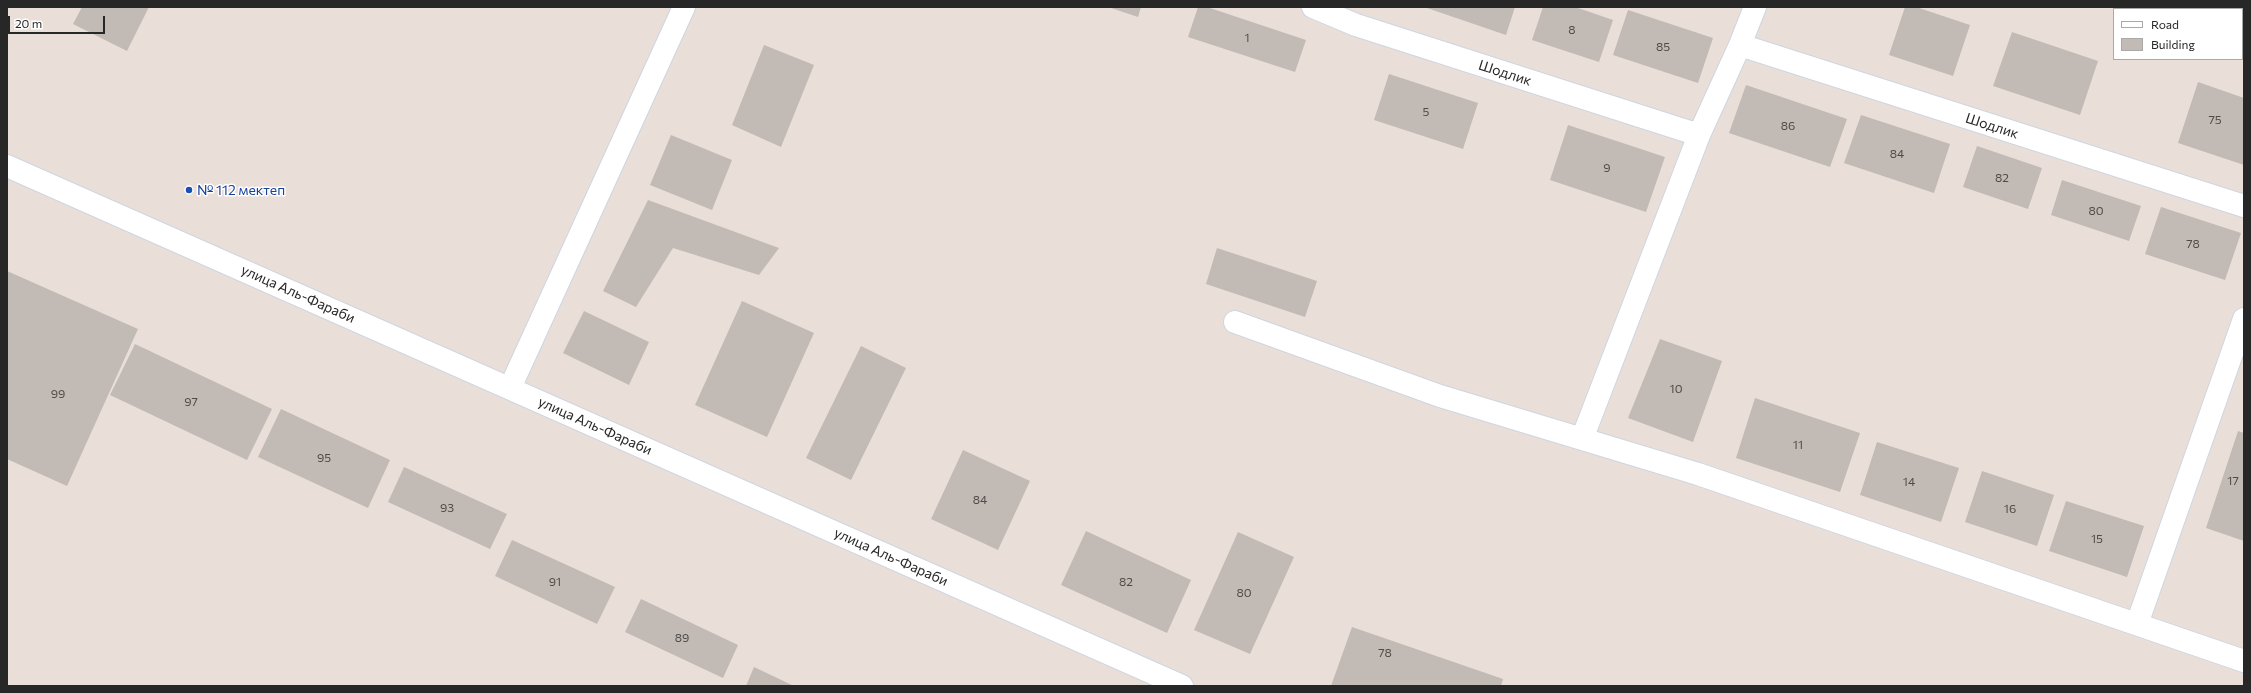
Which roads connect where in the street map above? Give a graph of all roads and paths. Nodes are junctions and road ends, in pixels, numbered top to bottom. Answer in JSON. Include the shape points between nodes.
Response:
{"nodes":[{"id":1,"x":684,"y":7,"type":"edge"},
{"id":2,"x":1313,"y":7,"type":"edge"},
{"id":3,"x":1755,"y":7,"type":"edge"},
{"id":4,"x":1740,"y":46,"type":"junction"},
{"id":5,"x":1699,"y":135,"type":"junction"},
{"id":6,"x":7,"y":166,"type":"edge"},
{"id":7,"x":2244,"y":206,"type":"edge"},
{"id":8,"x":2244,"y":319,"type":"edge"},
{"id":9,"x":1235,"y":322,"type":"dead end"},
{"id":10,"x":510,"y":388,"type":"junction"},
{"id":11,"x":1582,"y":439,"type":"junction"},
{"id":12,"x":2137,"y":624,"type":"junction"},
{"id":13,"x":2244,"y":661,"type":"edge"},
{"id":14,"x":1182,"y":686,"type":"edge"}],
"edges":[{"from":1,"to":10,"type":"street"},
{"from":2,"to":5,"type":"street","name":"Шодлик","via":[[1356,25]]},
{"from":3,"to":4,"type":"street"},
{"from":4,"to":5,"type":"street"},
{"from":4,"to":7,"type":"street","name":"Шодлик"},
{"from":5,"to":11,"type":"street"},
{"from":6,"to":10,"type":"street","name":"улица Аль-Фараби"},
{"from":8,"to":12,"type":"street"},
{"from":9,"to":11,"type":"street","via":[[1440,396]]},
{"from":10,"to":14,"type":"street","name":"улица Аль-Фараби"},
{"from":11,"to":12,"type":"street","via":[[1698,474]]},
{"from":12,"to":13,"type":"street"}]}
